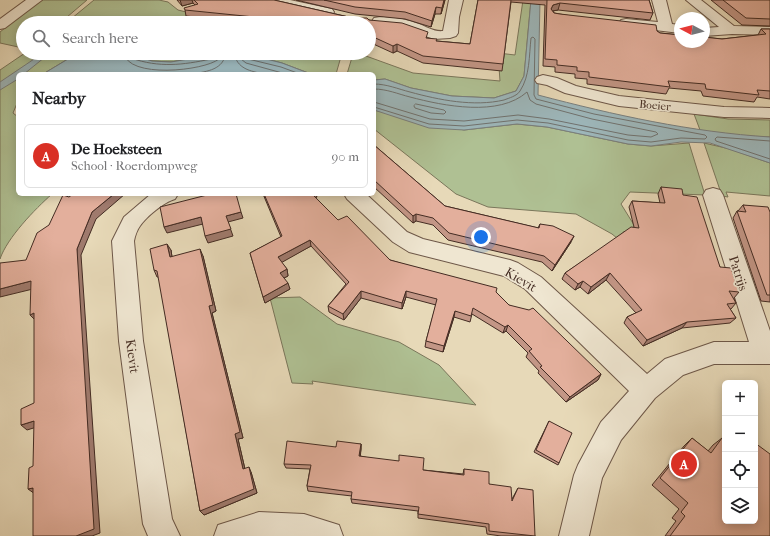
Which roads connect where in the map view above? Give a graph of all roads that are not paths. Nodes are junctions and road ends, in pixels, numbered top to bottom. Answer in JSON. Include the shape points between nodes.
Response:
{"nodes":[{"id":1,"x":35,"y":0,"type":"edge"},
{"id":2,"x":271,"y":0,"type":"edge"},
{"id":3,"x":456,"y":0,"type":"edge"},
{"id":4,"x":658,"y":0,"type":"edge"},
{"id":5,"x":692,"y":0,"type":"edge"},
{"id":6,"x":340,"y":16,"type":"edge"},
{"id":7,"x":376,"y":21,"type":"edge"},
{"id":8,"x":612,"y":21,"type":"edge"},
{"id":9,"x":0,"y":25,"type":"edge"},
{"id":10,"x":673,"y":28,"type":"edge"},
{"id":11,"x":732,"y":30,"type":"junction"},
{"id":12,"x":770,"y":31,"type":"edge"},
{"id":13,"x":710,"y":33,"type":"edge"},
{"id":14,"x":543,"y":80,"type":"dead end"},
{"id":15,"x":770,"y":113,"type":"edge"},
{"id":16,"x":712,"y":195,"type":"dead end"},
{"id":17,"x":162,"y":196,"type":"edge"},
{"id":18,"x":356,"y":196,"type":"edge"},
{"id":19,"x":768,"y":352,"type":"edge"},
{"id":20,"x":646,"y":390,"type":"junction"},
{"id":21,"x":165,"y":536,"type":"edge"},
{"id":22,"x":229,"y":536,"type":"edge"},
{"id":23,"x":328,"y":536,"type":"edge"},
{"id":24,"x":574,"y":536,"type":"edge"}],
"edges":[{"from":1,"to":9,"type":"street"},
{"from":2,"to":6,"type":"street"},
{"from":3,"to":7,"type":"street","via":[[451,34],[448,35],[430,34],[405,24]]},
{"from":4,"to":10,"type":"street"},
{"from":5,"to":11,"type":"street"},
{"from":8,"to":10,"type":"street"},
{"from":11,"to":12,"type":"street"},
{"from":11,"to":13,"type":"street"},
{"from":14,"to":15,"type":"street","name":"Boeier","via":[[552,81],[571,90],[632,103],[724,112]]},
{"from":16,"to":19,"type":"street","name":"Patrijs"},
{"from":17,"to":21,"type":"street","name":"Kievit","via":[[131,222],[123,241],[131,341],[158,524]]},
{"from":18,"to":20,"type":"street","name":"Kievit","via":[[400,237],[417,246],[510,269],[532,283]]},
{"from":19,"to":20,"type":"street","via":[[714,353],[674,367]]},
{"from":20,"to":24,"type":"street","via":[[611,431],[588,475]]},
{"from":22,"to":23,"type":"street","via":[[259,527],[304,529]]}]}
